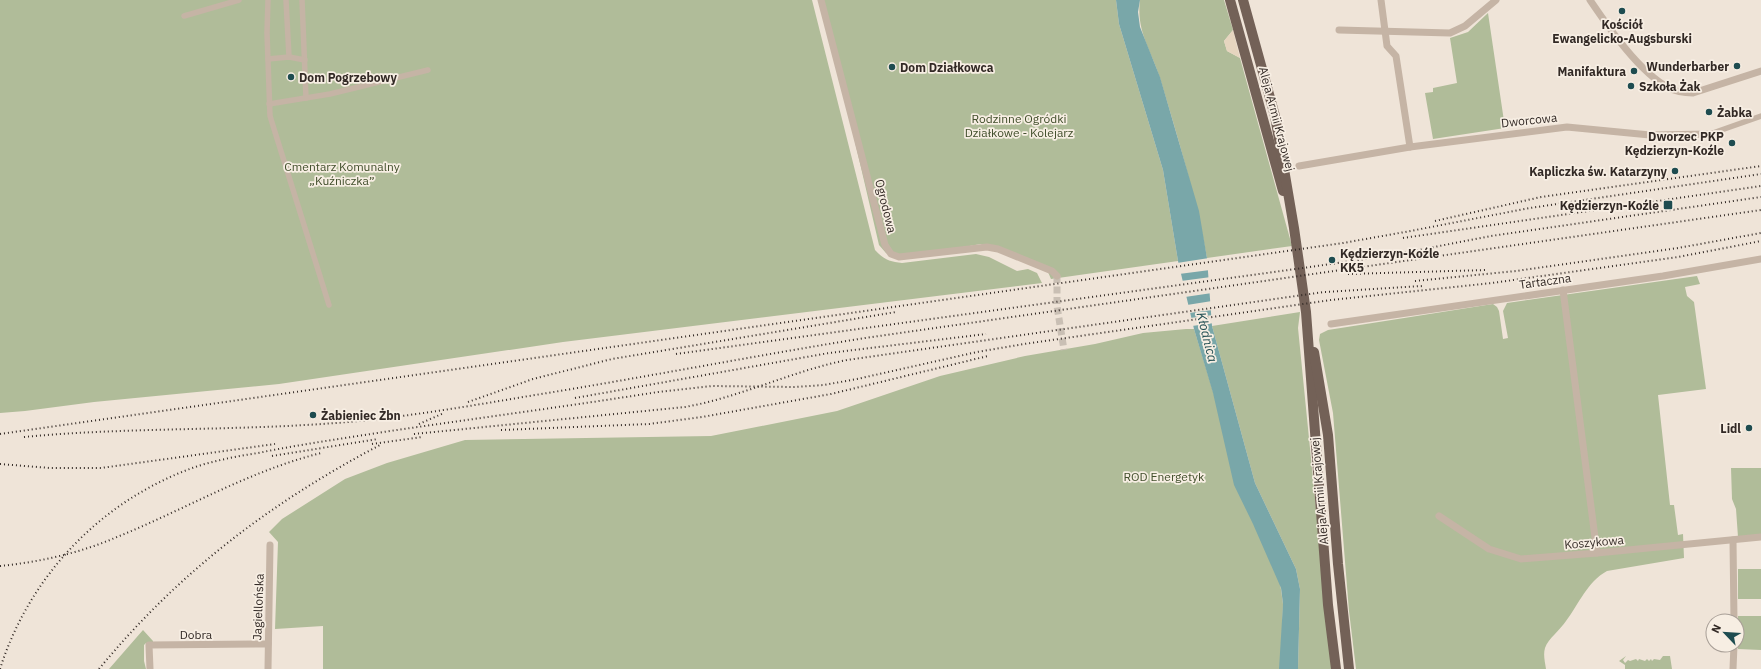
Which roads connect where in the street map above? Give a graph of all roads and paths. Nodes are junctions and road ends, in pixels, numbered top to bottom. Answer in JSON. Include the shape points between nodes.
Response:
{"nodes":[{"id":1,"x":239,"y":0,"type":"edge"},
{"id":2,"x":268,"y":0,"type":"edge"},
{"id":3,"x":286,"y":0,"type":"edge"},
{"id":4,"x":302,"y":0,"type":"edge"},
{"id":5,"x":821,"y":0,"type":"edge"},
{"id":6,"x":1230,"y":0,"type":"edge"},
{"id":7,"x":1243,"y":0,"type":"edge"},
{"id":8,"x":1381,"y":0,"type":"edge"},
{"id":9,"x":1496,"y":0,"type":"edge"},
{"id":10,"x":1590,"y":0,"type":"edge"},
{"id":11,"x":184,"y":16,"type":"dead end"},
{"id":12,"x":1339,"y":30,"type":"dead end"},
{"id":13,"x":1384,"y":31,"type":"junction"},
{"id":14,"x":288,"y":57,"type":"junction"},
{"id":15,"x":268,"y":60,"type":"junction"},
{"id":16,"x":305,"y":60,"type":"junction"},
{"id":17,"x":428,"y":70,"type":"dead end"},
{"id":18,"x":1761,"y":71,"type":"edge"},
{"id":19,"x":306,"y":98,"type":"junction"},
{"id":20,"x":269,"y":104,"type":"junction"},
{"id":21,"x":1761,"y":116,"type":"edge"},
{"id":22,"x":1710,"y":134,"type":"joint"},
{"id":23,"x":1410,"y":147,"type":"junction"},
{"id":24,"x":1299,"y":166,"type":"dead end"},
{"id":25,"x":1297,"y":245,"type":"junction"},
{"id":26,"x":1761,"y":259,"type":"edge"},
{"id":27,"x":1055,"y":273,"type":"dead end"},
{"id":28,"x":1564,"y":290,"type":"junction"},
{"id":29,"x":329,"y":305,"type":"dead end"},
{"id":30,"x":1306,"y":312,"type":"junction"},
{"id":31,"x":1331,"y":324,"type":"dead end"},
{"id":32,"x":1439,"y":516,"type":"dead end"},
{"id":33,"x":1761,"y":537,"type":"edge"},
{"id":34,"x":1733,"y":540,"type":"junction"},
{"id":35,"x":270,"y":545,"type":"dead end"},
{"id":36,"x":1597,"y":554,"type":"junction"},
{"id":37,"x":1734,"y":613,"type":"edge"},
{"id":38,"x":268,"y":644,"type":"junction"},
{"id":39,"x":1734,"y":653,"type":"edge"},
{"id":40,"x":150,"y":669,"type":"edge"},
{"id":41,"x":268,"y":669,"type":"edge"},
{"id":42,"x":1336,"y":669,"type":"edge"},
{"id":43,"x":1349,"y":669,"type":"edge"},
{"id":44,"x":1733,"y":669,"type":"edge"}],
"edges":[{"from":1,"to":11,"type":"street"},
{"from":2,"to":15,"type":"street"},
{"from":3,"to":14,"type":"street"},
{"from":4,"to":16,"type":"street"},
{"from":5,"to":27,"type":"street","name":"Ogrodowa","via":[[885,245],[891,254],[899,257],[987,247],[998,249]]},
{"from":6,"to":25,"type":"main road","name":"Aleja Armii Krajowej"},
{"from":7,"to":25,"type":"main road","name":"Aleja Armii Krajowej","via":[[1275,116]]},
{"from":8,"to":13,"type":"street"},
{"from":9,"to":13,"type":"street","via":[[1465,26],[1450,32]]},
{"from":10,"to":18,"type":"street","via":[[1639,63],[1670,88],[1683,93],[1693,93]]},
{"from":12,"to":13,"type":"street"},
{"from":13,"to":23,"type":"street","via":[[1387,46],[1396,56]]},
{"from":14,"to":15,"type":"street"},
{"from":14,"to":16,"type":"street"},
{"from":15,"to":20,"type":"street"},
{"from":16,"to":19,"type":"street"},
{"from":17,"to":19,"type":"street"},
{"from":19,"to":20,"type":"street"},
{"from":20,"to":29,"type":"street","via":[[271,123]]},
{"from":21,"to":22,"type":"street","name":"Dworcowa"},
{"from":22,"to":23,"type":"street","name":"Dworcowa","via":[[1650,135],[1567,127]]},
{"from":23,"to":24,"type":"street","name":"Dworcowa"},
{"from":25,"to":30,"type":"main road","name":"Aleja Armii Krajowej"},
{"from":26,"to":28,"type":"street","name":"Tartaczna"},
{"from":28,"to":31,"type":"street","name":"Tartaczna"},
{"from":28,"to":36,"type":"street"},
{"from":30,"to":42,"type":"main road","name":"Aleja Armii Krajowej","via":[[1328,605]]},
{"from":30,"to":43,"type":"main road","name":"Aleja Armii Krajowej","via":[[1327,428]]},
{"from":32,"to":36,"type":"street","name":"Koszykowa","via":[[1489,549],[1520,559]]},
{"from":33,"to":34,"type":"street","name":"Koszykowa"},
{"from":34,"to":36,"type":"street","name":"Koszykowa"},
{"from":34,"to":37,"type":"street"},
{"from":35,"to":38,"type":"street","name":"Jagiellońska"},
{"from":38,"to":40,"type":"street","name":"Dobra","via":[[149,645]]},
{"from":38,"to":41,"type":"street","name":"Jagiellońska"},
{"from":39,"to":44,"type":"street"}]}
